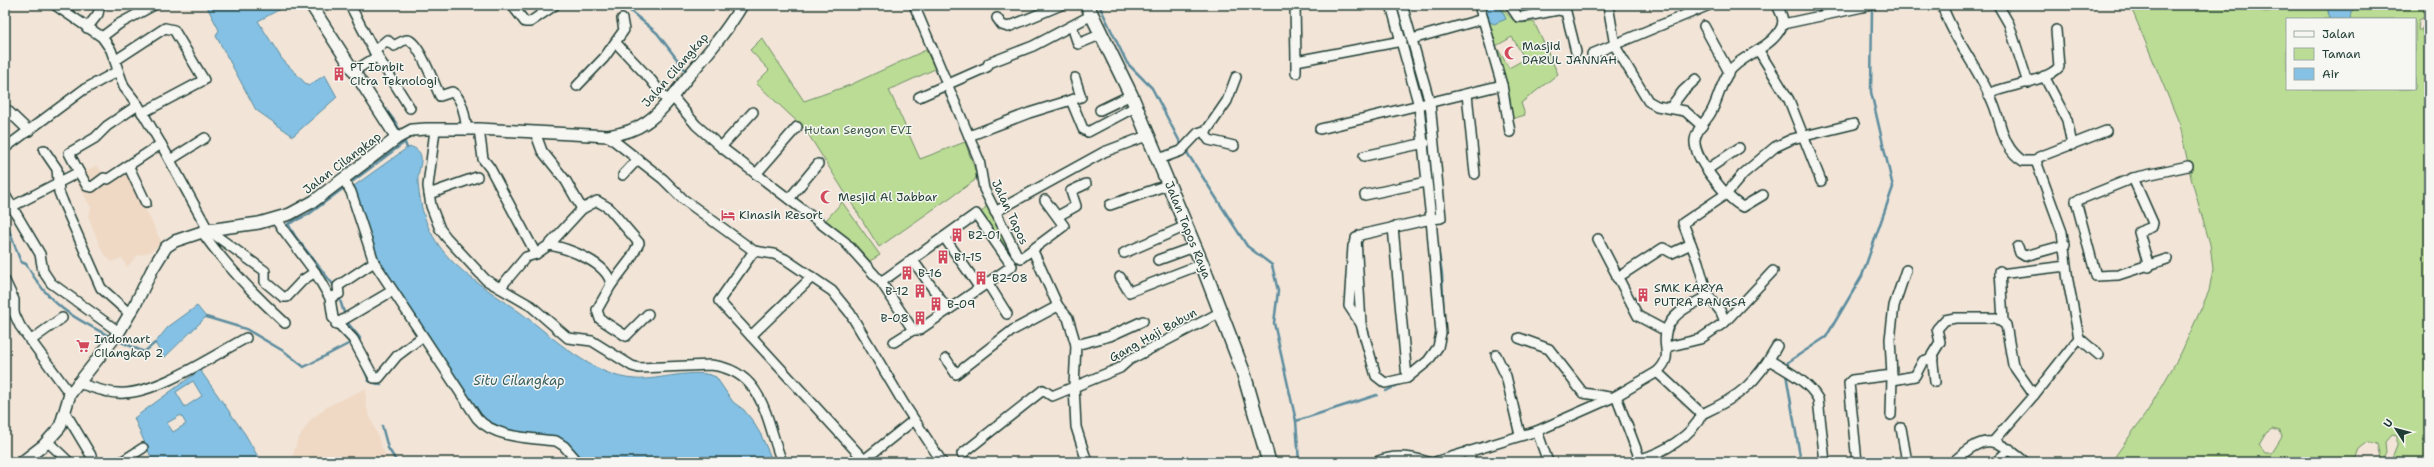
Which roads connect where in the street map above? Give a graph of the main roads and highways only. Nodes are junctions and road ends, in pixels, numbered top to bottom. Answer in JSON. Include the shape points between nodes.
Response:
{"nodes":[{"id":1,"x":1089,"y":10,"type":"edge"},
{"id":2,"x":1270,"y":462,"type":"edge"}],
"edges":[{"from":1,"to":2,"type":"main road","name":"Jalan Tapos Raya","via":[[1134,101],[1170,184],[1243,371]]}]}
